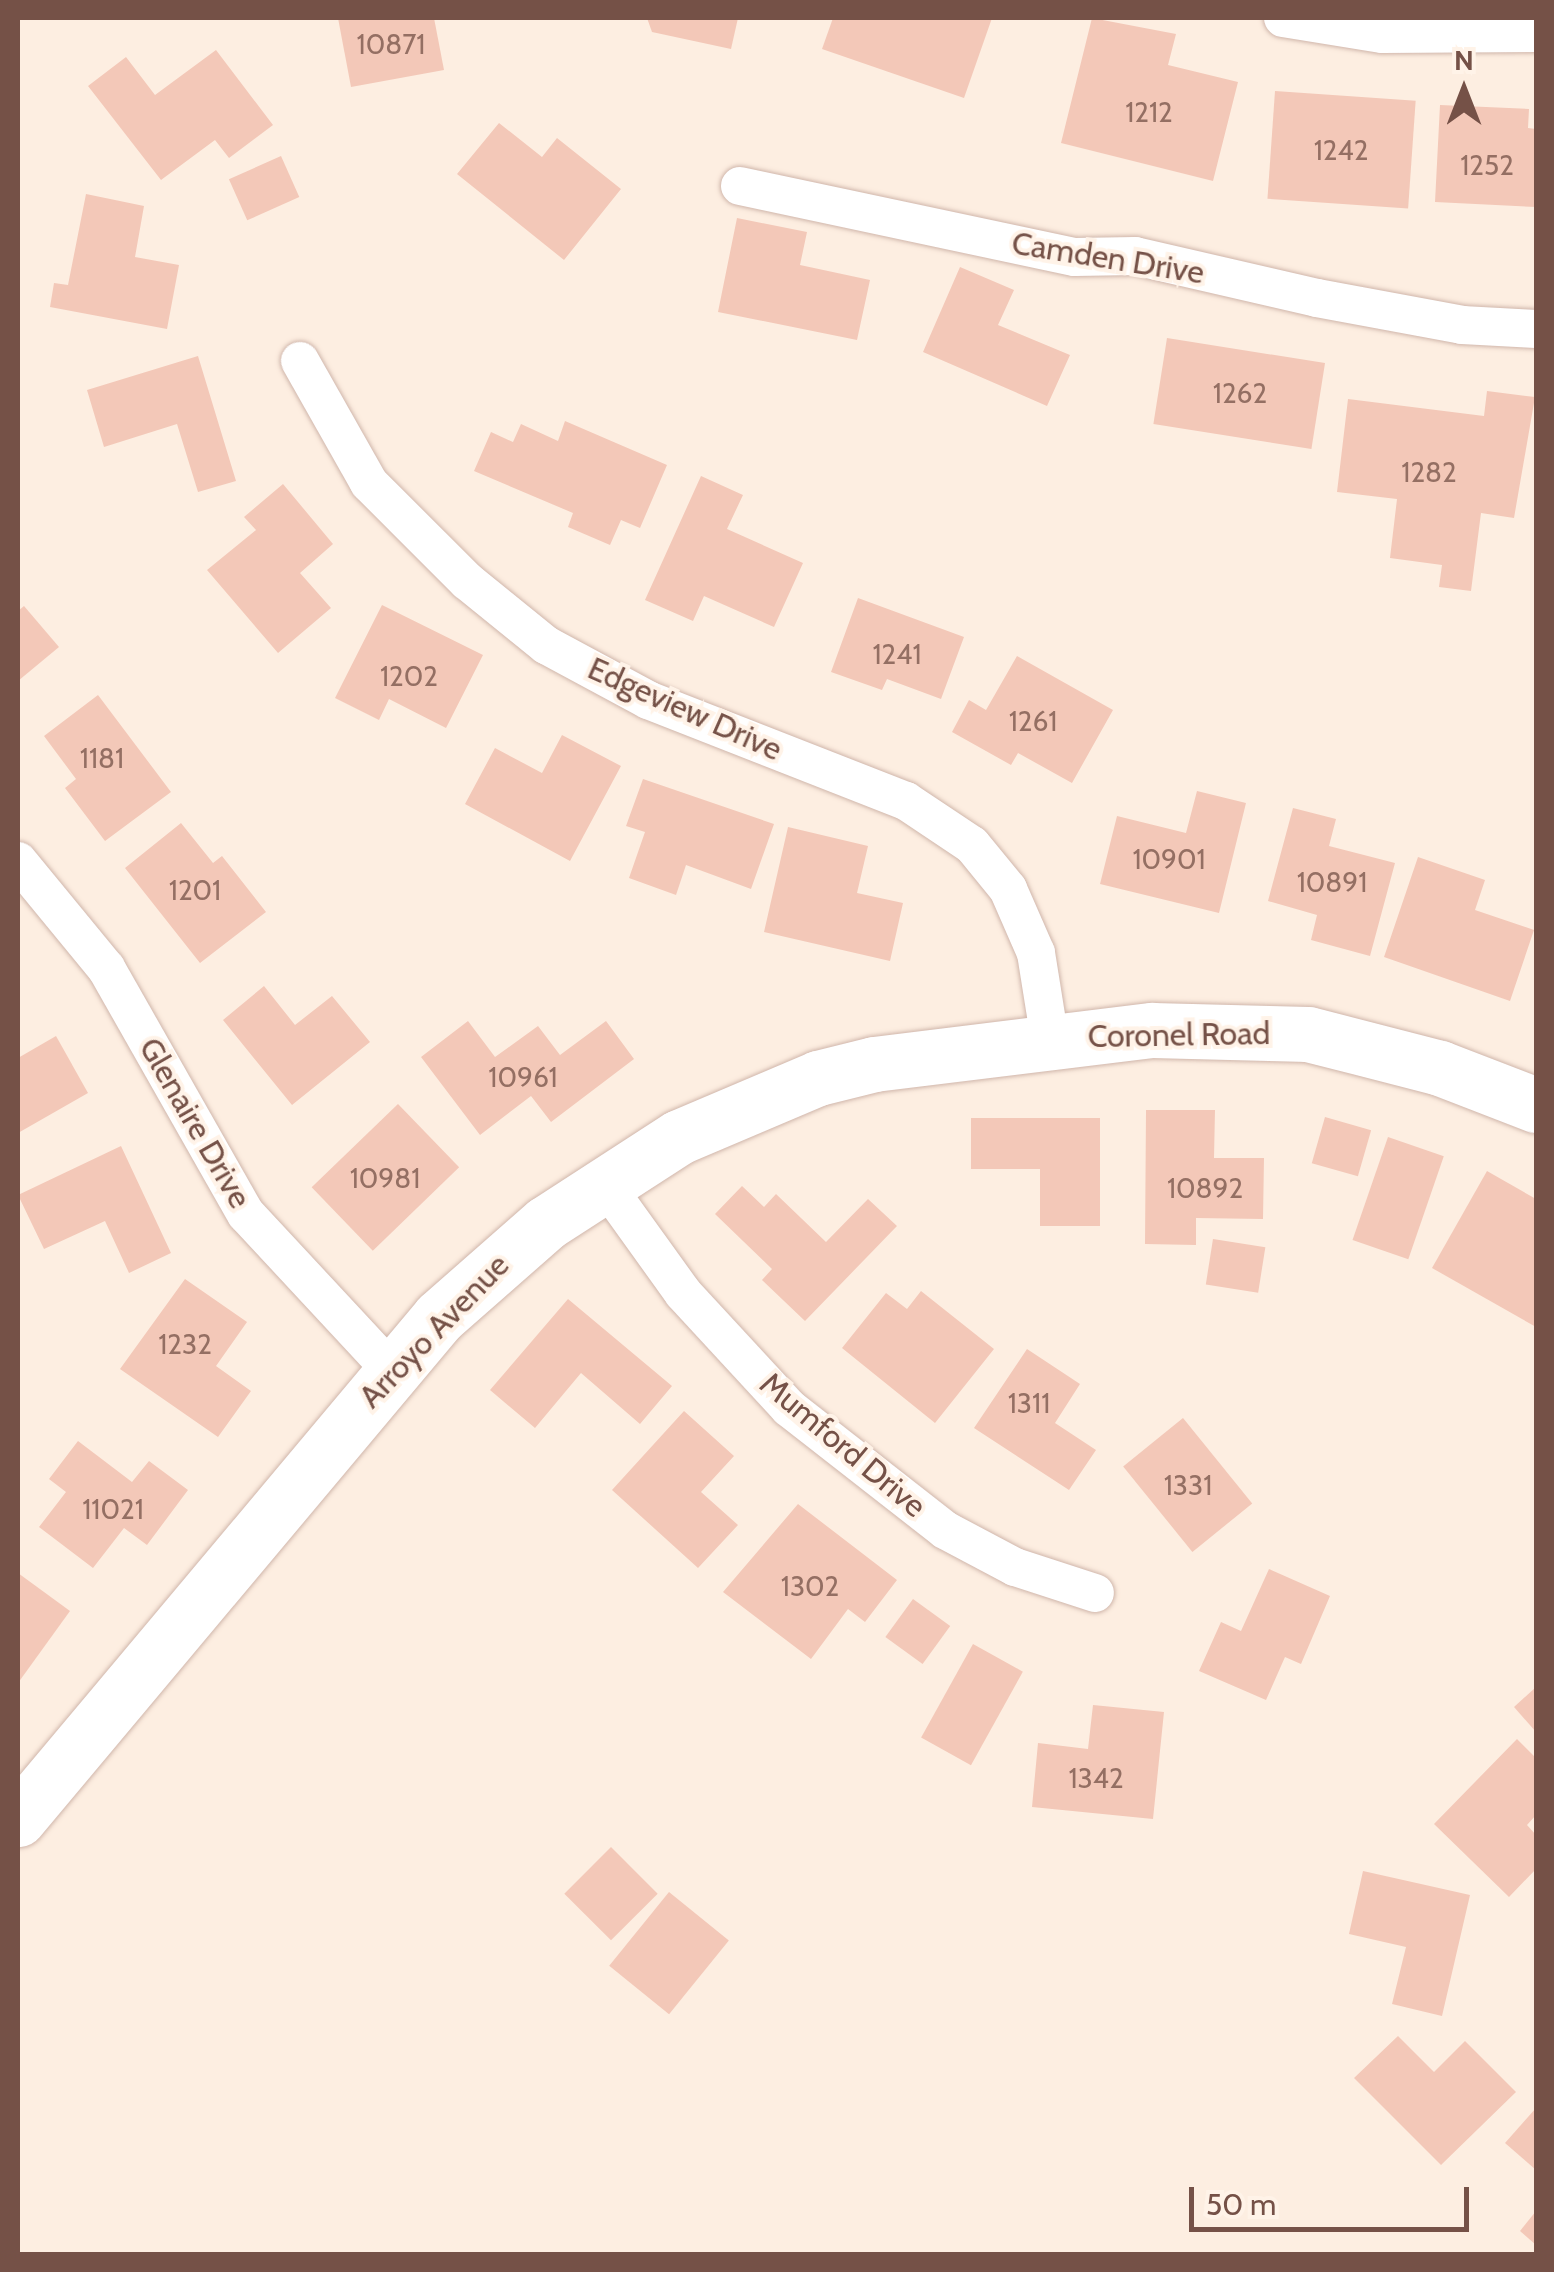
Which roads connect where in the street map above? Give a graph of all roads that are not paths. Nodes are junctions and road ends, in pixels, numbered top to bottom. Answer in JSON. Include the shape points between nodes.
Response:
{"nodes":[{"id":1,"x":1283,"y":18,"type":"edge"},
{"id":2,"x":1536,"y":33,"type":"edge"},
{"id":3,"x":740,"y":186,"type":"dead end"},
{"id":4,"x":1536,"y":328,"type":"edge"},
{"id":5,"x":300,"y":361,"type":"dead end"},
{"id":6,"x":18,"y":861,"type":"edge"},
{"id":7,"x":1050,"y":1040,"type":"junction"},
{"id":8,"x":1536,"y":1106,"type":"edge"},
{"id":9,"x":604,"y":1183,"type":"junction"},
{"id":10,"x":391,"y":1370,"type":"junction"},
{"id":11,"x":1095,"y":1593,"type":"dead end"},
{"id":12,"x":18,"y":1819,"type":"edge"}],
"edges":[{"from":1,"to":2,"type":"street","via":[[1382,34]]},
{"from":3,"to":4,"type":"street","name":"Camden Drive","via":[[1075,257],[1135,256],[1462,325]]},
{"from":5,"to":7,"type":"street","name":"Edgeview Drive","via":[[369,483],[466,581],[546,645],[648,700],[906,801],[972,845],[1008,888],[1036,953]]},
{"from":6,"to":10,"type":"street","name":"Glenaire Drive","via":[[106,968],[246,1214]]},
{"from":7,"to":8,"type":"street","name":"Coronel Road","via":[[1226,1028],[1308,1034],[1440,1068]]},
{"from":7,"to":9,"type":"street","name":"Arroyo Avenue","via":[[960,1049],[818,1078],[679,1137]]},
{"from":9,"to":10,"type":"street","name":"Arroyo Avenue","via":[[490,1266]]},
{"from":9,"to":11,"type":"street","name":"Mumford Drive","via":[[683,1293],[789,1408],[945,1530],[1015,1567]]},
{"from":10,"to":12,"type":"street","name":"Arroyo Avenue"}]}
